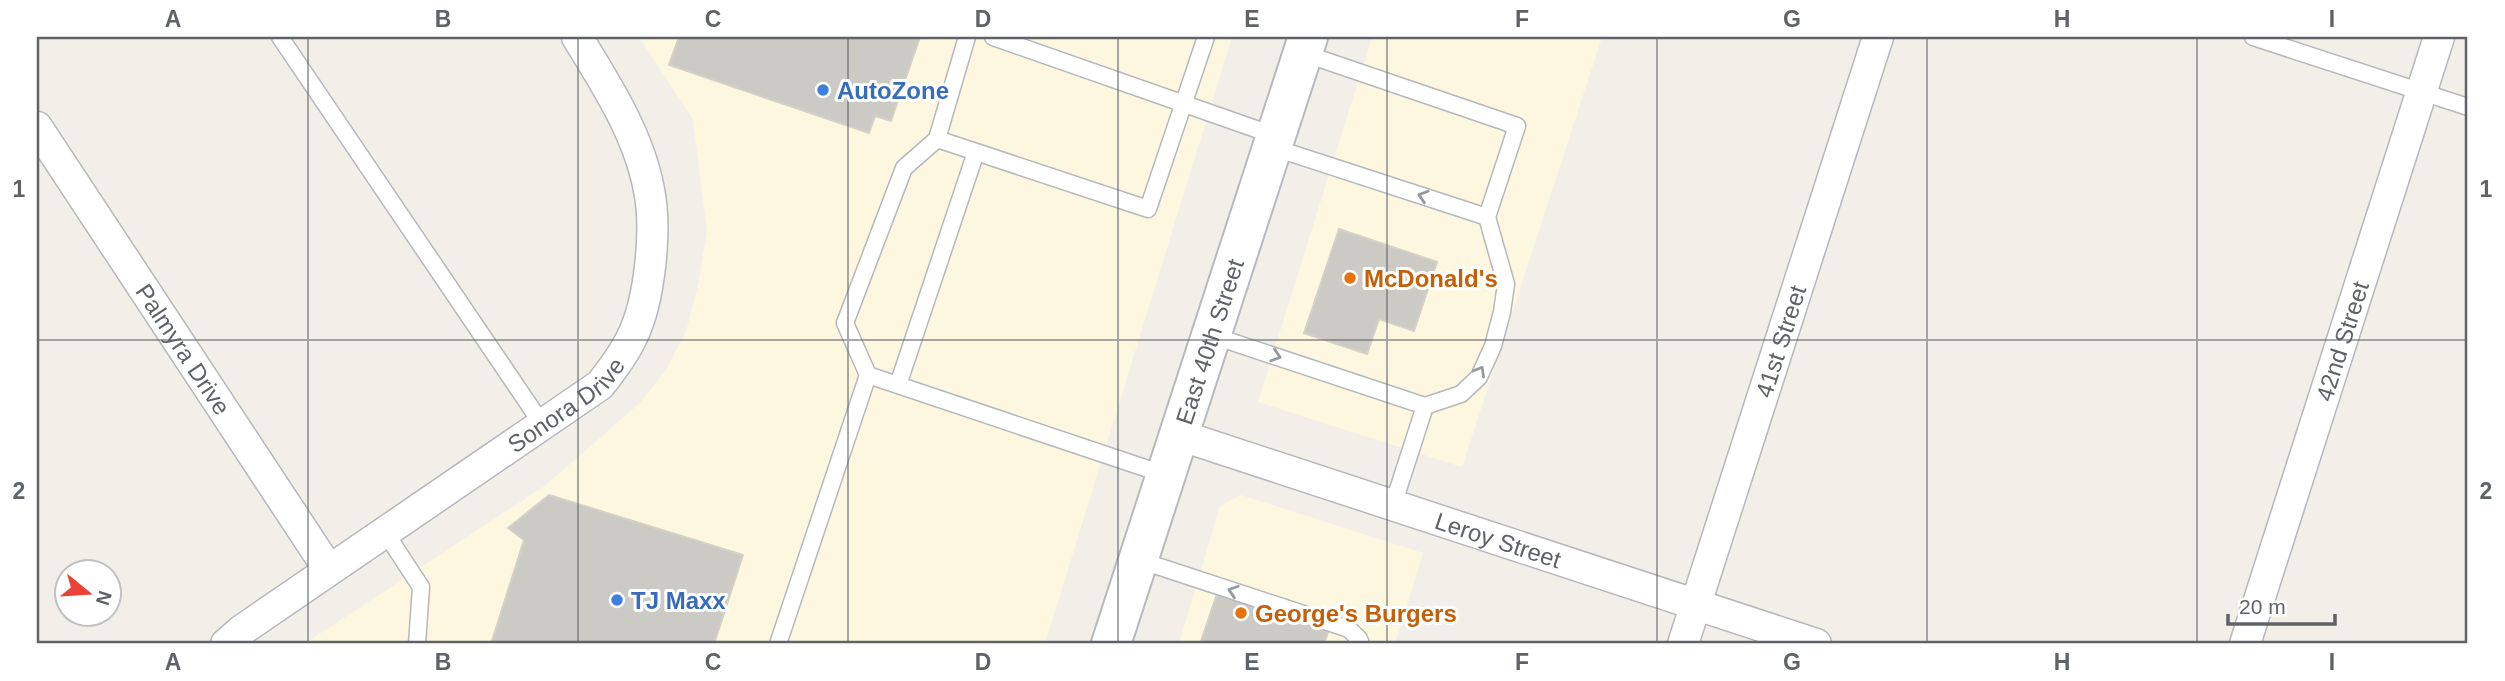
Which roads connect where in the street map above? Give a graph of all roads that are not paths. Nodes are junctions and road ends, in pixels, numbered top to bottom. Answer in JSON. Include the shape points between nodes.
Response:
{"nodes":[{"id":1,"x":280,"y":37,"type":"edge"},
{"id":2,"x":577,"y":37,"type":"edge"},
{"id":3,"x":967,"y":37,"type":"edge"},
{"id":4,"x":993,"y":37,"type":"edge"},
{"id":5,"x":1206,"y":37,"type":"edge"},
{"id":6,"x":1878,"y":37,"type":"edge"},
{"id":7,"x":2253,"y":37,"type":"edge"},
{"id":8,"x":2439,"y":37,"type":"edge"},
{"id":9,"x":1305,"y":45,"type":"edge"},
{"id":10,"x":2421,"y":92,"type":"junction"},
{"id":11,"x":1184,"y":103,"type":"junction"},
{"id":12,"x":2468,"y":107,"type":"edge"},
{"id":13,"x":37,"y":127,"type":"edge"},
{"id":14,"x":937,"y":139,"type":"junction"},
{"id":15,"x":1274,"y":142,"type":"junction"},
{"id":16,"x":976,"y":152,"type":"junction"},
{"id":17,"x":1487,"y":217,"type":"junction"},
{"id":18,"x":1211,"y":335,"type":"junction"},
{"id":19,"x":868,"y":375,"type":"junction"},
{"id":20,"x":898,"y":385,"type":"junction"},
{"id":21,"x":1425,"y":406,"type":"junction"},
{"id":22,"x":542,"y":424,"type":"junction"},
{"id":23,"x":1179,"y":435,"type":"junction"},
{"id":24,"x":1166,"y":475,"type":"junction"},
{"id":25,"x":1393,"y":505,"type":"junction"},
{"id":26,"x":385,"y":532,"type":"junction"},
{"id":27,"x":1139,"y":560,"type":"junction"},
{"id":28,"x":329,"y":570,"type":"junction"},
{"id":29,"x":1696,"y":605,"type":"junction"},
{"id":30,"x":226,"y":644,"type":"edge"},
{"id":31,"x":417,"y":644,"type":"edge"},
{"id":32,"x":778,"y":644,"type":"edge"},
{"id":33,"x":1111,"y":644,"type":"edge"},
{"id":34,"x":1361,"y":644,"type":"edge"},
{"id":35,"x":1684,"y":644,"type":"edge"},
{"id":36,"x":1816,"y":644,"type":"edge"},
{"id":37,"x":2245,"y":644,"type":"edge"}],
"edges":[{"from":1,"to":22,"type":"lane"},
{"from":2,"to":22,"type":"street","name":"Sonora Drive","via":[[636,146],[650,190],[652,237],[647,286],[634,335],[600,385]]},
{"from":3,"to":14,"type":"lane"},
{"from":4,"to":11,"type":"lane"},
{"from":5,"to":11,"type":"lane"},
{"from":6,"to":29,"type":"street","name":"41st Street"},
{"from":7,"to":10,"type":"lane"},
{"from":8,"to":10,"type":"street","name":"42nd Street"},
{"from":9,"to":15,"type":"main road","name":"East 40th Street"},
{"from":9,"to":17,"type":"lane","via":[[1517,126]]},
{"from":10,"to":12,"type":"lane"},
{"from":10,"to":37,"type":"street","name":"42nd Street"},
{"from":11,"to":15,"type":"lane"},
{"from":11,"to":16,"type":"lane","via":[[1148,209]]},
{"from":13,"to":28,"type":"street","name":"Palmyra Drive"},
{"from":14,"to":16,"type":"lane"},
{"from":14,"to":19,"type":"lane","via":[[904,168],[845,323]]},
{"from":17,"to":15,"type":"lane","one_way":true},
{"from":15,"to":18,"type":"main road","name":"East 40th Street"},
{"from":16,"to":20,"type":"lane"},
{"from":21,"to":17,"type":"lane","one_way":true,"via":[[1461,394],[1479,377],[1493,346],[1506,284]]},
{"from":18,"to":21,"type":"lane","one_way":true},
{"from":18,"to":23,"type":"main road","name":"East 40th Street"},
{"from":19,"to":20,"type":"lane"},
{"from":19,"to":32,"type":"lane"},
{"from":20,"to":24,"type":"lane"},
{"from":21,"to":25,"type":"lane"},
{"from":22,"to":26,"type":"street","name":"Sonora Drive"},
{"from":23,"to":24,"type":"main road","name":"East 40th Street"},
{"from":23,"to":25,"type":"street","name":"Leroy Street"},
{"from":24,"to":27,"type":"main road","name":"East 40th Street"},
{"from":25,"to":29,"type":"street","name":"Leroy Street"},
{"from":26,"to":28,"type":"street","name":"Sonora Drive"},
{"from":26,"to":31,"type":"lane","via":[[421,587]]},
{"from":27,"to":33,"type":"main road","name":"East 40th Street"},
{"from":34,"to":27,"type":"lane","one_way":true,"via":[[1349,629]]},
{"from":28,"to":30,"type":"street","name":"Sonora Drive"},
{"from":29,"to":35,"type":"street","name":"41st Street"},
{"from":29,"to":36,"type":"street","name":"Leroy Street"}]}
